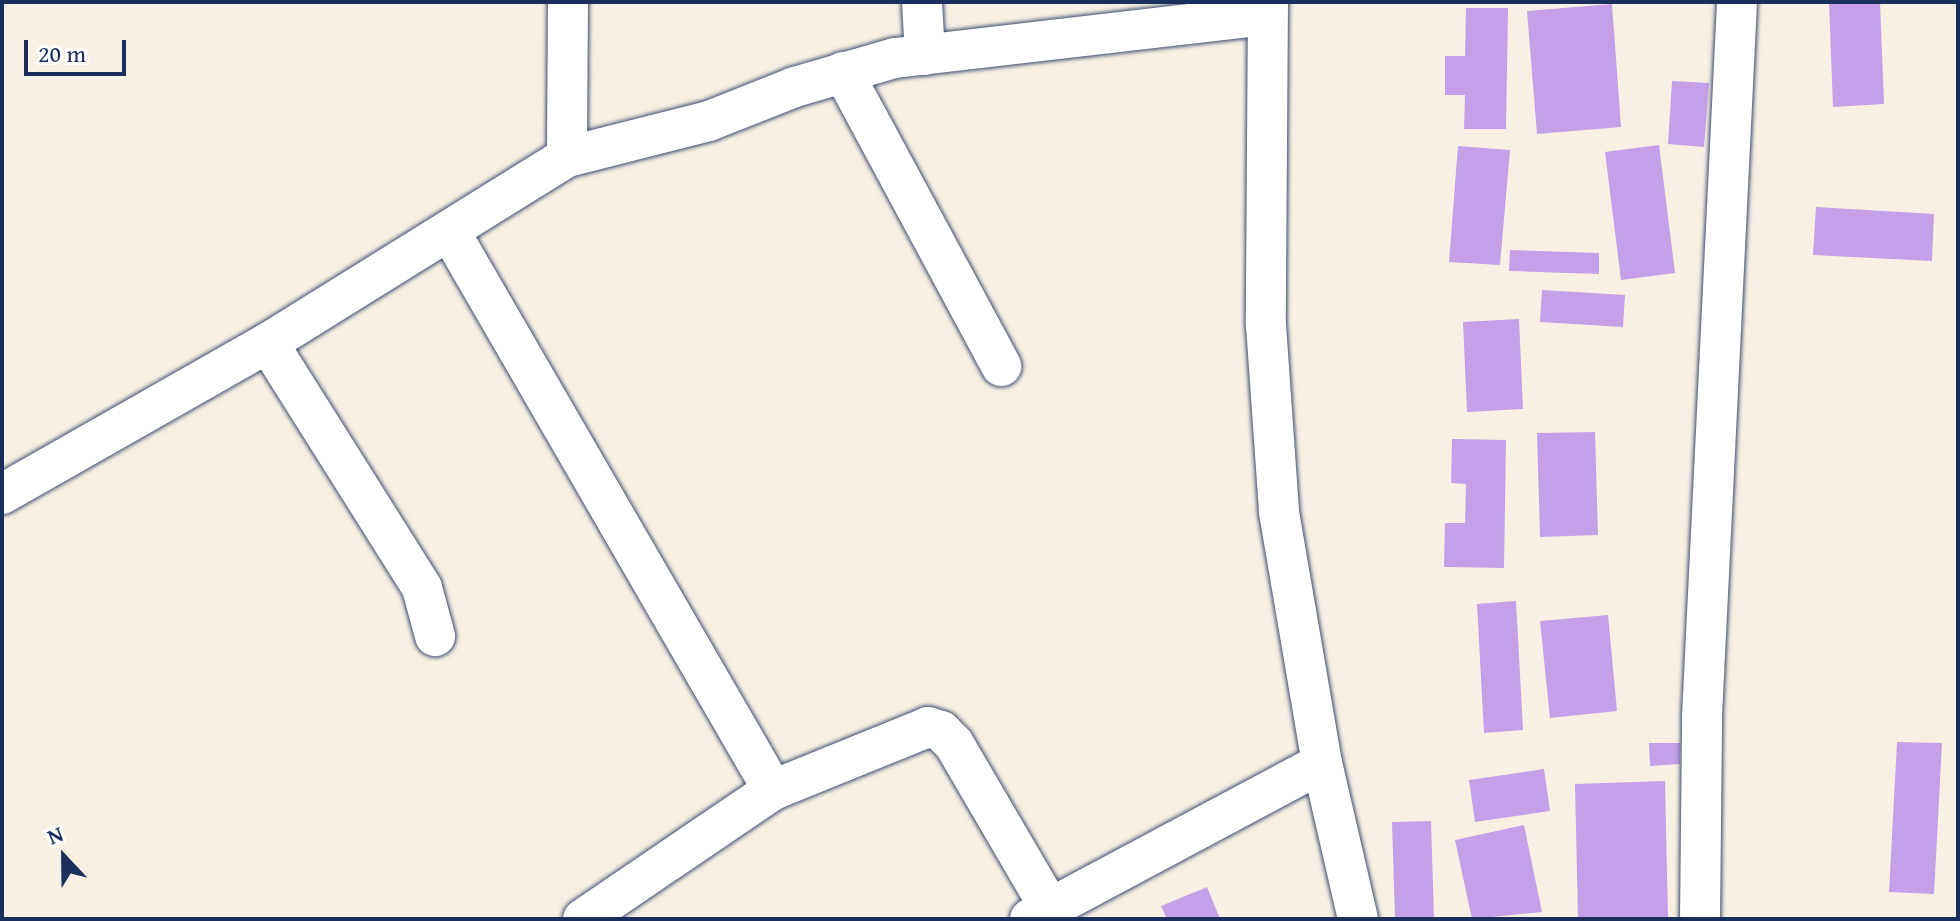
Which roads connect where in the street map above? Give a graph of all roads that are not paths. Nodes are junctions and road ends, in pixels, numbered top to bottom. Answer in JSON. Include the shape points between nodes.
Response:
{"nodes":[{"id":1,"x":568,"y":2,"type":"edge"},
{"id":2,"x":922,"y":2,"type":"edge"},
{"id":3,"x":1737,"y":2,"type":"edge"},
{"id":4,"x":1268,"y":9,"type":"edge"},
{"id":5,"x":925,"y":55,"type":"junction"},
{"id":6,"x":843,"y":72,"type":"junction"},
{"id":7,"x":567,"y":157,"type":"junction"},
{"id":8,"x":450,"y":232,"type":"junction"},
{"id":9,"x":268,"y":343,"type":"junction"},
{"id":10,"x":1001,"y":366,"type":"dead end"},
{"id":11,"x":2,"y":494,"type":"edge"},
{"id":12,"x":435,"y":636,"type":"dead end"},
{"id":13,"x":1322,"y":763,"type":"junction"},
{"id":14,"x":773,"y":790,"type":"junction"},
{"id":15,"x":1040,"y":914,"type":"edge"},
{"id":16,"x":583,"y":919,"type":"edge"},
{"id":17,"x":1358,"y":919,"type":"edge"},
{"id":18,"x":1700,"y":919,"type":"edge"}],
"edges":[{"from":1,"to":7,"type":"street"},
{"from":2,"to":5,"type":"street"},
{"from":3,"to":18,"type":"street","via":[[1702,716]]},
{"from":4,"to":5,"type":"street"},
{"from":4,"to":13,"type":"street","via":[[1271,409],[1279,512]]},
{"from":5,"to":6,"type":"street"},
{"from":6,"to":7,"type":"street","via":[[709,121]]},
{"from":6,"to":10,"type":"street"},
{"from":7,"to":8,"type":"street"},
{"from":8,"to":9,"type":"street"},
{"from":8,"to":14,"type":"street"},
{"from":9,"to":11,"type":"street"},
{"from":9,"to":12,"type":"street","via":[[422,588]]},
{"from":13,"to":15,"type":"street"},
{"from":13,"to":17,"type":"street"},
{"from":14,"to":15,"type":"street","via":[[928,727],[941,731]]},
{"from":14,"to":16,"type":"street"}]}
